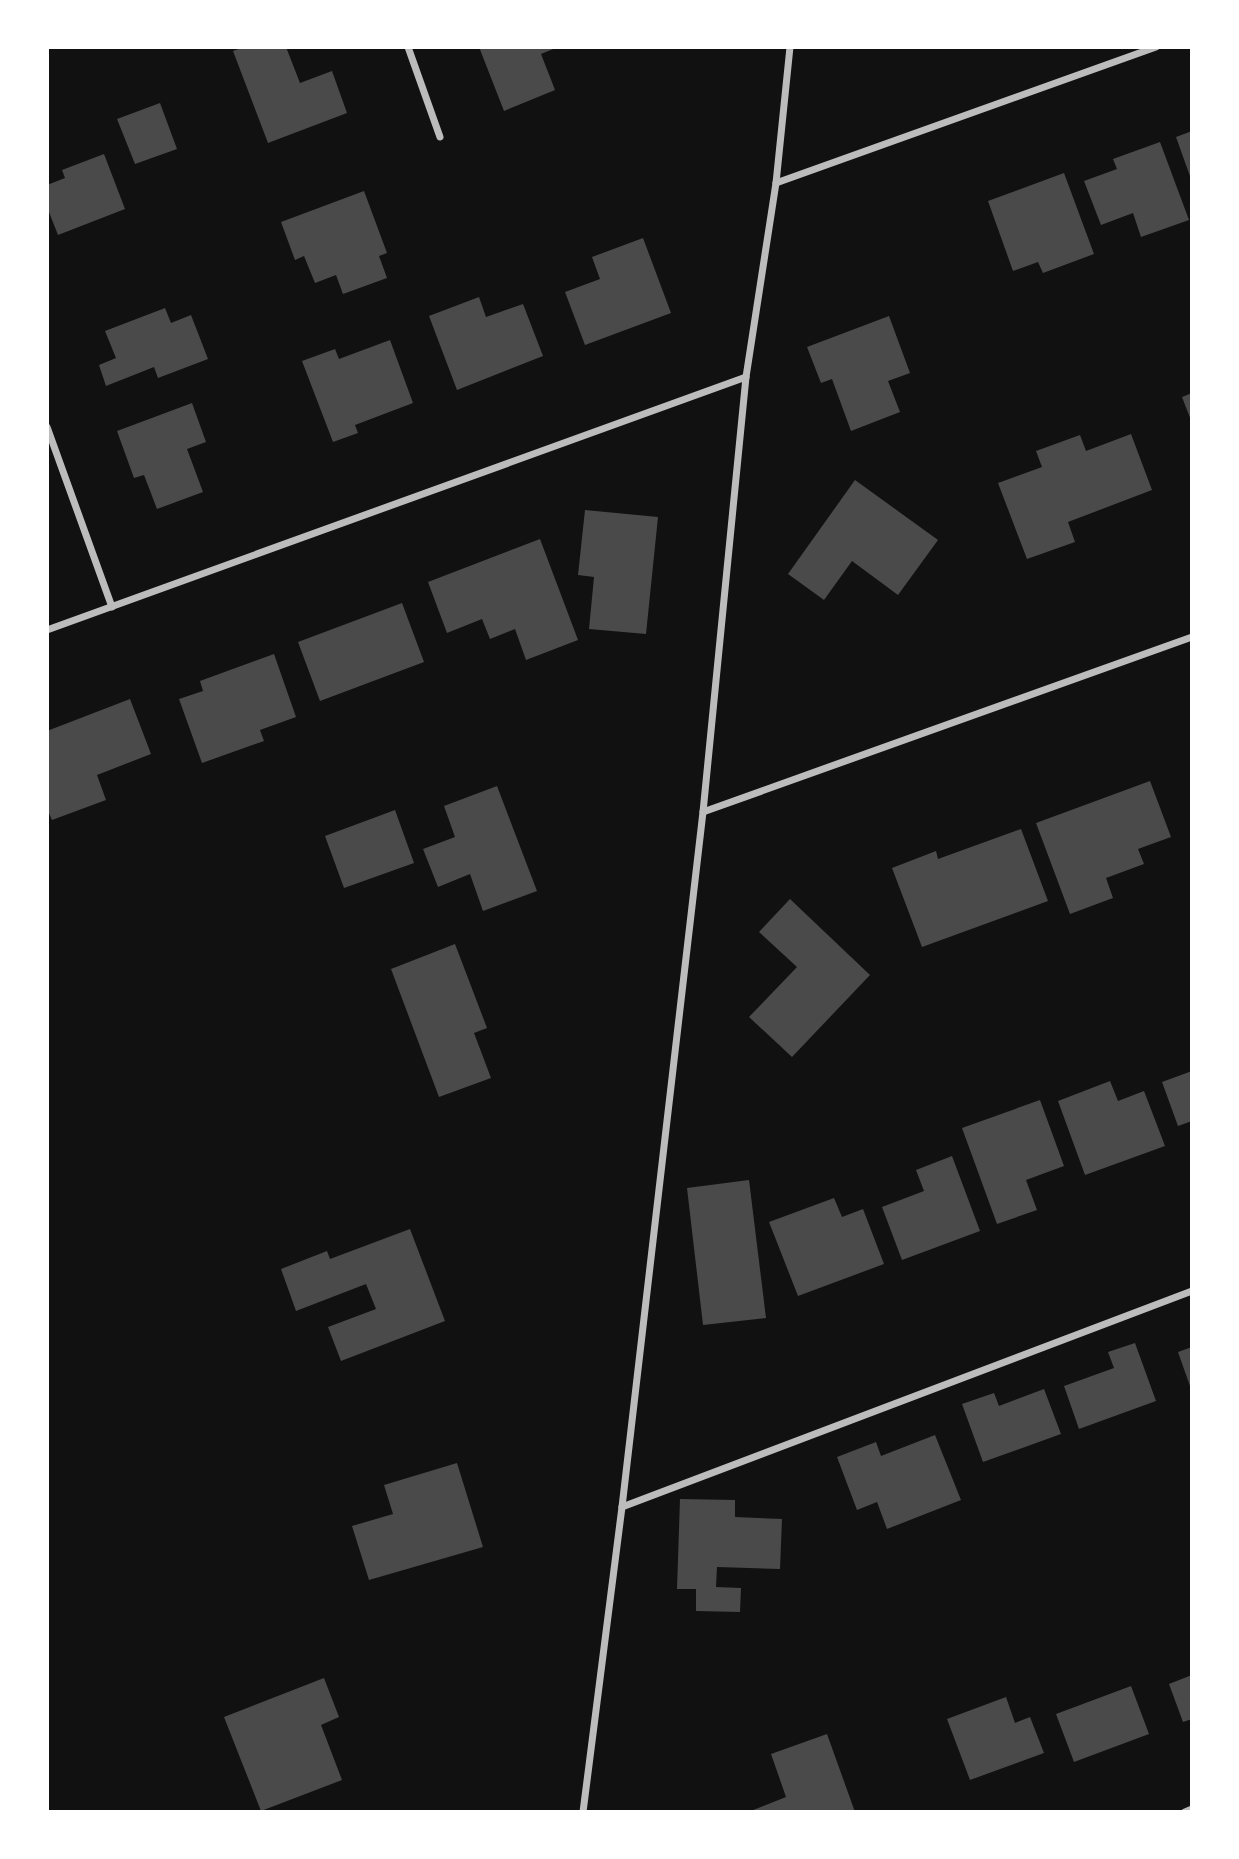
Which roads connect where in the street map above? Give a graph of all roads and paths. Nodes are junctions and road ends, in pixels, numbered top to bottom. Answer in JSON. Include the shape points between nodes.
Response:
{"nodes":[{"id":1,"x":408,"y":47,"type":"edge"},
{"id":2,"x":790,"y":47,"type":"edge"},
{"id":3,"x":1156,"y":47,"type":"edge"},
{"id":4,"x":440,"y":136,"type":"dead end"},
{"id":5,"x":776,"y":183,"type":"junction"},
{"id":6,"x":746,"y":377,"type":"junction"},
{"id":7,"x":47,"y":428,"type":"edge"},
{"id":8,"x":112,"y":607,"type":"junction"},
{"id":9,"x":47,"y":630,"type":"edge"},
{"id":10,"x":1192,"y":637,"type":"edge"},
{"id":11,"x":704,"y":812,"type":"junction"},
{"id":12,"x":1192,"y":1291,"type":"edge"},
{"id":13,"x":622,"y":1507,"type":"junction"},
{"id":14,"x":1192,"y":1809,"type":"edge"},
{"id":15,"x":583,"y":1812,"type":"edge"},
{"id":16,"x":1185,"y":1812,"type":"edge"}],
"edges":[{"from":1,"to":4,"type":"street"},
{"from":2,"to":5,"type":"street"},
{"from":3,"to":5,"type":"street"},
{"from":5,"to":6,"type":"street"},
{"from":6,"to":8,"type":"street"},
{"from":6,"to":11,"type":"street"},
{"from":7,"to":8,"type":"street"},
{"from":8,"to":9,"type":"street"},
{"from":10,"to":11,"type":"street"},
{"from":11,"to":13,"type":"street"},
{"from":12,"to":13,"type":"street"},
{"from":13,"to":15,"type":"street"},
{"from":14,"to":16,"type":"street"}]}
